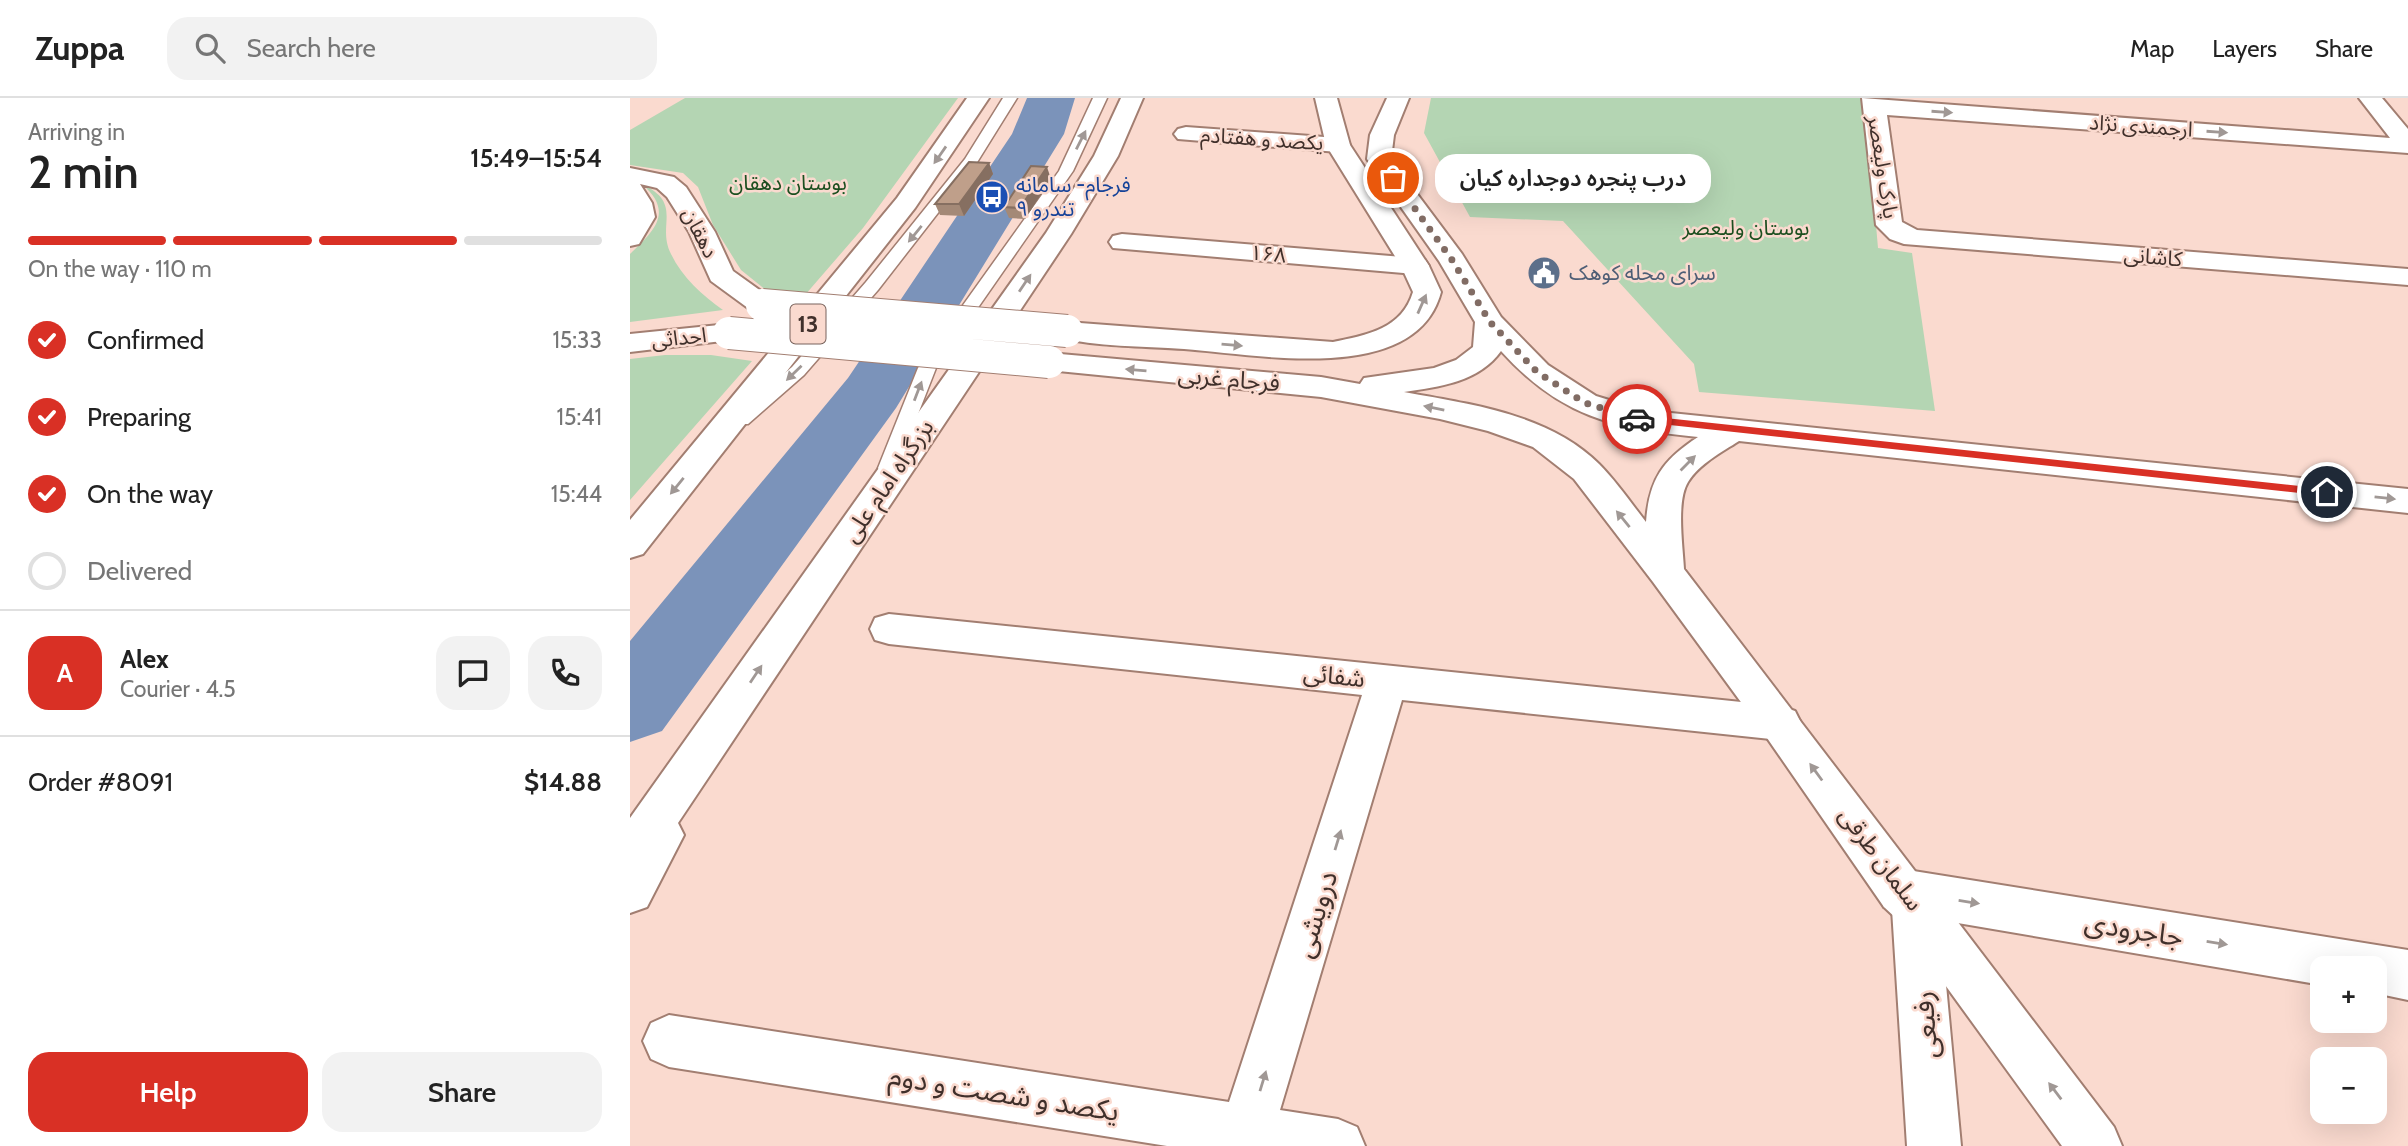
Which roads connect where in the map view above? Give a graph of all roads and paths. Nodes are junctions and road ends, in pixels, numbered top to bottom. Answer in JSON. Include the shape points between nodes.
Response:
{"nodes":[{"id":1,"x":978,"y":98,"type":"edge"},
{"id":2,"x":1010,"y":98,"type":"edge"},
{"id":3,"x":1100,"y":98,"type":"edge"},
{"id":4,"x":1132,"y":98,"type":"edge"},
{"id":5,"x":1326,"y":98,"type":"edge"},
{"id":6,"x":1398,"y":98,"type":"edge"},
{"id":7,"x":2370,"y":98,"type":"edge"},
{"id":8,"x":1873,"y":103,"type":"edge"},
{"id":9,"x":1186,"y":134,"type":"dead end"},
{"id":10,"x":1338,"y":145,"type":"junction"},
{"id":11,"x":2408,"y":145,"type":"edge"},
{"id":12,"x":630,"y":175,"type":"edge"},
{"id":13,"x":630,"y":188,"type":"edge"},
{"id":14,"x":1899,"y":233,"type":"joint"},
{"id":15,"x":630,"y":237,"type":"edge"},
{"id":16,"x":1122,"y":242,"type":"dead end"},
{"id":17,"x":1415,"y":266,"type":"junction"},
{"id":18,"x":2408,"y":277,"type":"edge"},
{"id":19,"x":762,"y":305,"type":"joint"},
{"id":20,"x":1490,"y":322,"type":"junction"},
{"id":21,"x":729,"y":333,"type":"joint"},
{"id":22,"x":630,"y":343,"type":"edge"},
{"id":23,"x":1321,"y":387,"type":"junction"},
{"id":24,"x":1733,"y":430,"type":"junction"},
{"id":25,"x":705,"y":452,"type":"junction"},
{"id":26,"x":875,"y":501,"type":"junction"},
{"id":27,"x":2408,"y":501,"type":"edge"},
{"id":28,"x":630,"y":545,"type":"edge"},
{"id":29,"x":1666,"y":572,"type":"junction"},
{"id":30,"x":889,"y":629,"type":"dead end"},
{"id":31,"x":1387,"y":681,"type":"junction"},
{"id":32,"x":1780,"y":723,"type":"junction"},
{"id":33,"x":718,"y":730,"type":"junction"},
{"id":34,"x":630,"y":856,"type":"edge"},
{"id":35,"x":630,"y":891,"type":"edge"},
{"id":36,"x":1908,"y":897,"type":"junction"},
{"id":37,"x":2310,"y":959,"type":"edge"},
{"id":38,"x":2387,"y":971,"type":"edge"},
{"id":39,"x":2408,"y":975,"type":"edge"},
{"id":40,"x":668,"y":1041,"type":"dead end"},
{"id":41,"x":1245,"y":1139,"type":"edge"},
{"id":42,"x":1338,"y":1146,"type":"edge"},
{"id":43,"x":1934,"y":1146,"type":"edge"},
{"id":44,"x":2095,"y":1146,"type":"edge"}],
"edges":[{"from":1,"to":25,"type":"main road","number":"13","one_way":true,"via":[[906,203]]},
{"from":2,"to":25,"type":"lane","one_way":true,"via":[[971,161],[872,286],[798,371]]},
{"from":26,"to":3,"type":"lane","one_way":true,"via":[[927,368],[1066,171]]},
{"from":26,"to":4,"type":"main road","name":"بزرگراه امام علی","one_way":true,"via":[[1058,234],[1106,156]]},
{"from":5,"to":10,"type":"main road"},
{"from":6,"to":20,"type":"main road","via":[[1381,134],[1379,159]]},
{"from":7,"to":11,"type":"main road"},
{"from":8,"to":11,"type":"main road","name":"ارجمندی نژاد","one_way":true},
{"from":8,"to":14,"type":"main road","name":"پارک ولیعصر","via":[[1889,225]]},
{"from":9,"to":10,"type":"main road","name":"یکصد و هفتادم"},
{"from":10,"to":17,"type":"main road"},
{"from":12,"to":19,"type":"main road","name":"دهقان","via":[[664,182],[677,191],[721,275]]},
{"from":13,"to":15,"type":"main road","via":[[642,217]]},
{"from":14,"to":18,"type":"main road","name":"کاشانی","via":[[1913,238]]},
{"from":16,"to":17,"type":"main road","name":"۱۶۸"},
{"from":19,"to":17,"type":"main road","name":"فرجام غربی","one_way":true,"bridge":true,"via":[[1334,351],[1369,344],[1405,326],[1421,312],[1427,292]]},
{"from":20,"to":23,"type":"main road","via":[[1487,348],[1470,366],[1434,378]]},
{"from":20,"to":24,"type":"main road","via":[[1537,372],[1585,403],[1640,420]]},
{"from":21,"to":22,"type":"main road","name":"احداثی"},
{"from":23,"to":21,"type":"main road","name":"فرجام غربی","one_way":true,"bridge":true},
{"from":29,"to":23,"type":"main road","name":"فرجام غربی","one_way":true,"via":[[1586,471],[1545,439],[1496,422]]},
{"from":24,"to":27,"type":"main road","one_way":true},
{"from":29,"to":24,"type":"main road","one_way":true,"via":[[1663,523],[1671,480],[1702,449]]},
{"from":25,"to":28,"type":"main road","number":"13","one_way":true},
{"from":33,"to":26,"type":"main road","name":"بزرگراه امام علی","one_way":true},
{"from":29,"to":32,"type":"main road","name":"سلمان طرقی"},
{"from":30,"to":31,"type":"main road","name":"شفائی"},
{"from":31,"to":32,"type":"main road","name":"شفائی"},
{"from":41,"to":31,"type":"main road","name":"درویشی","one_way":true},
{"from":36,"to":32,"type":"main road","name":"سلمان طرقی","one_way":true},
{"from":33,"to":34,"type":"main road","name":"بزرگراه امام علی"},
{"from":33,"to":35,"type":"main road"},
{"from":36,"to":37,"type":"main road","name":"جاجرودی","one_way":true},
{"from":36,"to":43,"type":"main road","name":"رفیعی"},
{"from":44,"to":36,"type":"main road","name":"سلمان طرقی","one_way":true},
{"from":38,"to":39,"type":"main road"},
{"from":40,"to":41,"type":"main road","name":"یکصد و شصت و دوم"},
{"from":41,"to":42,"type":"main road","name":"یکصد و شصت و دوم"}]}
